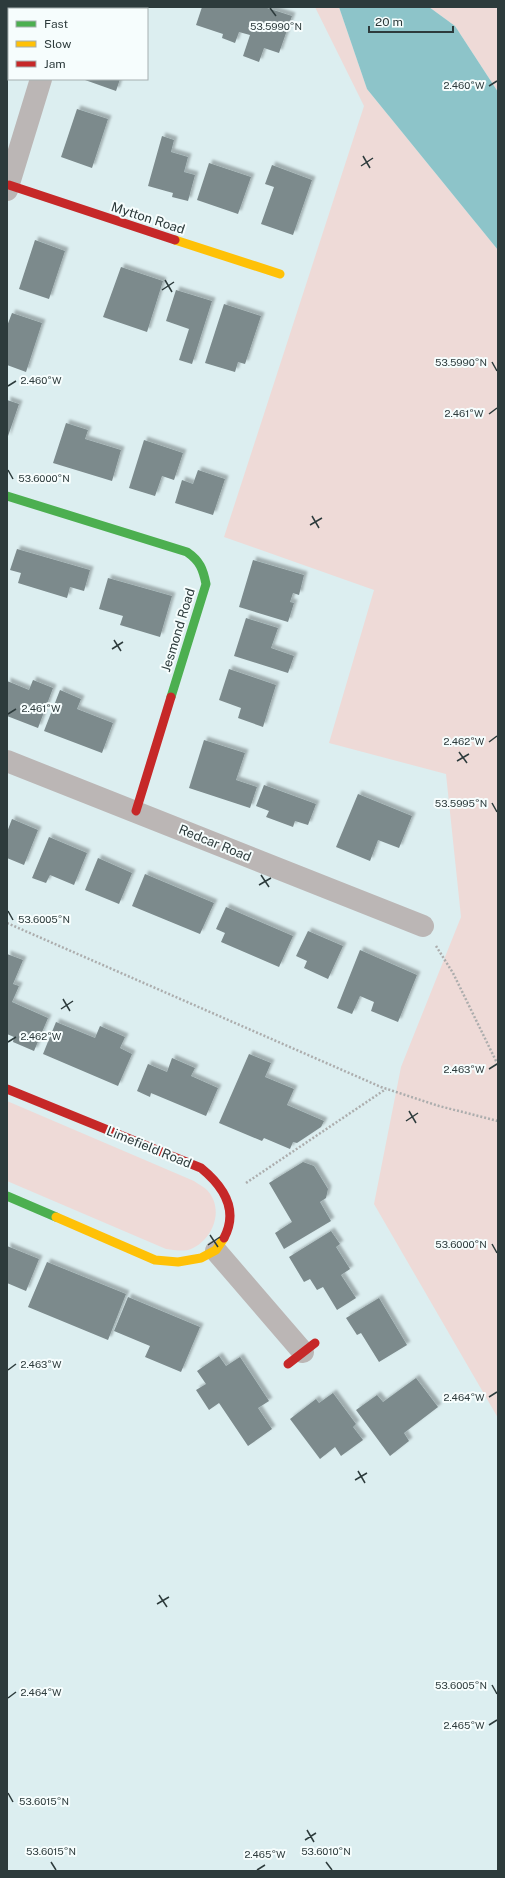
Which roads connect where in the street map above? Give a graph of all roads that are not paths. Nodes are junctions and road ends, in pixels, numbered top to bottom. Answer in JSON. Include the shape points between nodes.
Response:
{"nodes":[{"id":1,"x":41,"y":80,"type":"edge"},
{"id":2,"x":8,"y":188,"type":"edge"},
{"id":3,"x":280,"y":274,"type":"dead end"},
{"id":4,"x":7,"y":496,"type":"edge"},
{"id":5,"x":7,"y":761,"type":"edge"},
{"id":6,"x":136,"y":811,"type":"junction"},
{"id":7,"x":423,"y":926,"type":"road end"},
{"id":8,"x":7,"y":1089,"type":"edge"},
{"id":9,"x":7,"y":1196,"type":"edge"},
{"id":10,"x":216,"y":1251,"type":"junction"},
{"id":11,"x":302,"y":1353,"type":"dead end"}],
"edges":[{"from":1,"to":2,"type":"street"},
{"from":2,"to":3,"type":"street","name":"Mytton Road"},
{"from":4,"to":6,"type":"street","name":"Jesmond Road","via":[[187,552],[198,559],[204,569],[206,584]]},
{"from":5,"to":6,"type":"street","name":"Redcar Road"},
{"from":6,"to":7,"type":"street","name":"Redcar Road"},
{"from":8,"to":10,"type":"street","name":"Limefield Road","via":[[201,1168],[213,1176],[230,1206],[230,1223],[226,1236]]},
{"from":9,"to":10,"type":"street","via":[[155,1260],[176,1263],[197,1260]]},
{"from":10,"to":11,"type":"street"}]}
